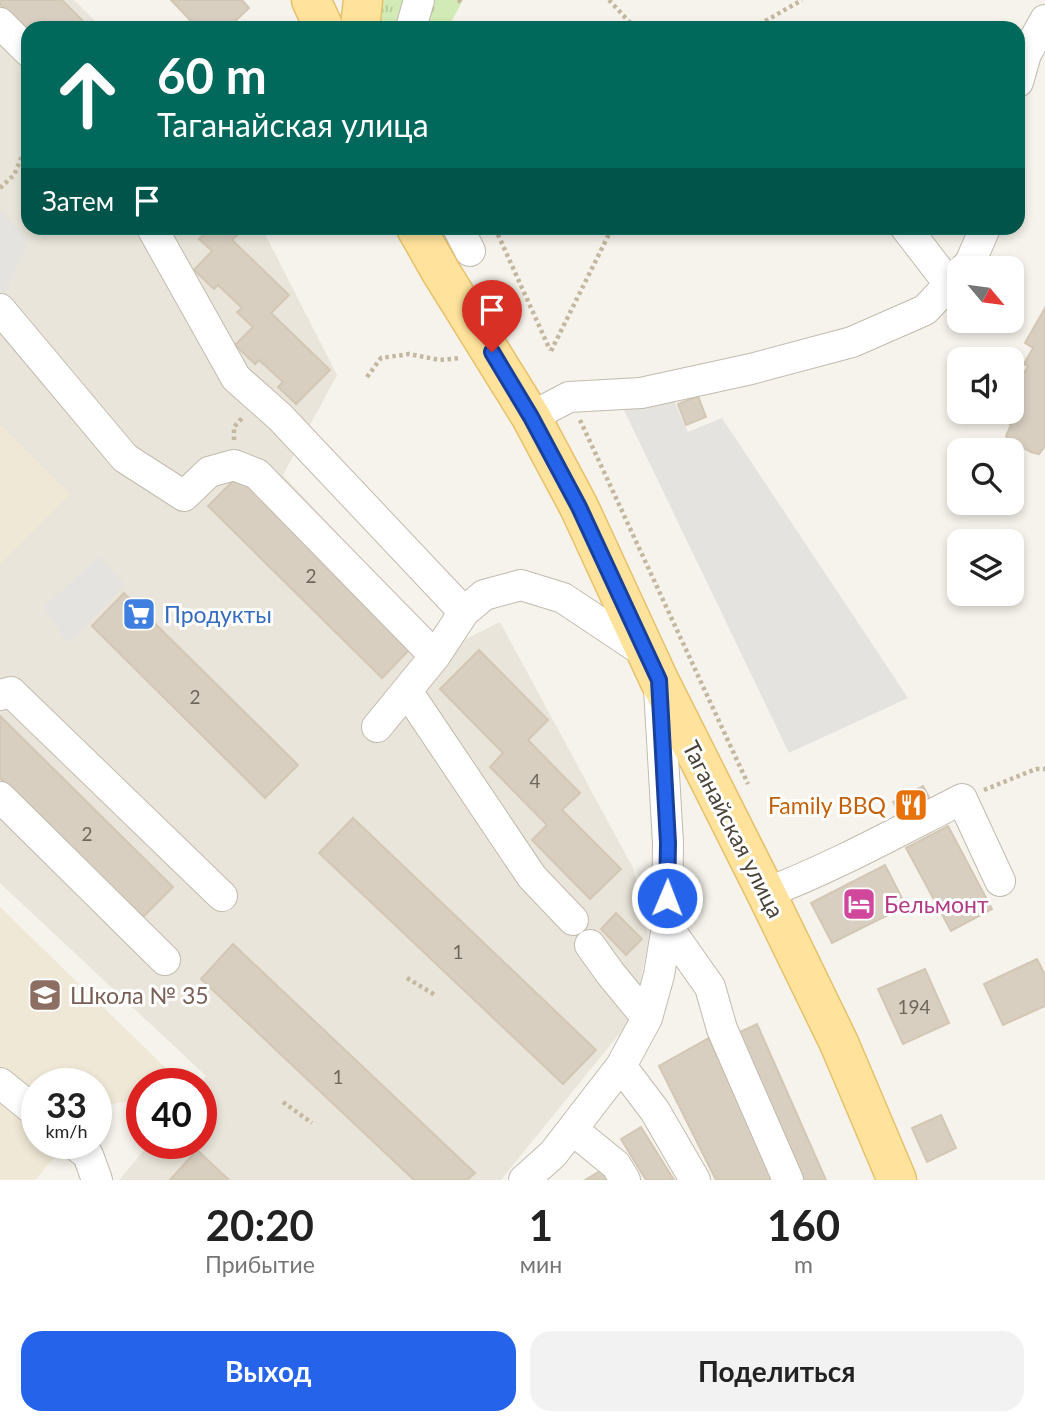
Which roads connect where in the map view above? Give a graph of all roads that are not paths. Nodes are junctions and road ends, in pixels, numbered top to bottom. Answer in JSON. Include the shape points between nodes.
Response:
{"nodes":[{"id":1,"x":311,"y":0,"type":"edge"},
{"id":2,"x":363,"y":0,"type":"edge"},
{"id":3,"x":419,"y":0,"type":"edge"},
{"id":4,"x":1045,"y":20,"type":"edge"},
{"id":5,"x":321,"y":21,"type":"edge"},
{"id":6,"x":361,"y":21,"type":"edge"},
{"id":7,"x":413,"y":21,"type":"edge"},
{"id":8,"x":0,"y":23,"type":"edge"},
{"id":9,"x":21,"y":44,"type":"edge"},
{"id":10,"x":1025,"y":58,"type":"edge"},
{"id":11,"x":156,"y":235,"type":"edge"},
{"id":12,"x":420,"y":235,"type":"edge"},
{"id":13,"x":914,"y":235,"type":"edge"},
{"id":14,"x":982,"y":235,"type":"edge"},
{"id":15,"x":973,"y":256,"type":"edge"},
{"id":16,"x":947,"y":266,"type":"edge"},
{"id":17,"x":947,"y":288,"type":"edge"},
{"id":18,"x":0,"y":309,"type":"edge"},
{"id":19,"x":531,"y":417,"type":"junction"},
{"id":20,"x":464,"y":612,"type":"junction"},
{"id":21,"x":436,"y":656,"type":"junction"},
{"id":22,"x":653,"y":667,"type":"junction"},
{"id":23,"x":407,"y":691,"type":"junction"},
{"id":24,"x":0,"y":695,"type":"edge"},
{"id":25,"x":377,"y":727,"type":"dead end"},
{"id":26,"x":0,"y":797,"type":"edge"},
{"id":27,"x":1000,"y":881,"type":"dead end"},
{"id":28,"x":766,"y":893,"type":"junction"},
{"id":29,"x":222,"y":896,"type":"dead end"},
{"id":30,"x":573,"y":920,"type":"dead end"},
{"id":31,"x":667,"y":926,"type":"junction"},
{"id":32,"x":590,"y":945,"type":"dead end"},
{"id":33,"x":165,"y":961,"type":"dead end"},
{"id":34,"x":647,"y":1018,"type":"junction"},
{"id":35,"x":621,"y":1066,"type":"junction"},
{"id":36,"x":0,"y":1083,"type":"edge"},
{"id":37,"x":21,"y":1100,"type":"edge"},
{"id":38,"x":573,"y":1130,"type":"junction"},
{"id":39,"x":89,"y":1159,"type":"edge"},
{"id":40,"x":97,"y":1180,"type":"edge"},
{"id":41,"x":524,"y":1180,"type":"edge"},
{"id":42,"x":625,"y":1180,"type":"edge"},
{"id":43,"x":695,"y":1180,"type":"edge"},
{"id":44,"x":788,"y":1180,"type":"edge"},
{"id":45,"x":897,"y":1180,"type":"edge"}],
"edges":[{"from":1,"to":5,"type":"main road"},
{"from":2,"to":6,"type":"main road"},
{"from":3,"to":7,"type":"street"},
{"from":4,"to":10,"type":"street"},
{"from":8,"to":9,"type":"street"},
{"from":11,"to":20,"type":"street","via":[[236,378],[280,417]]},
{"from":12,"to":19,"type":"main road","name":"Таганайская улица"},
{"from":13,"to":16,"type":"street"},
{"from":14,"to":15,"type":"street"},
{"from":17,"to":19,"type":"street","via":[[926,310],[852,342],[641,393],[569,397]]},
{"from":18,"to":21,"type":"street","via":[[125,458],[184,496],[209,472],[234,466],[257,474]]},
{"from":19,"to":22,"type":"main road","name":"Таганайская улица","via":[[579,507]]},
{"from":20,"to":21,"type":"street"},
{"from":20,"to":22,"type":"street","via":[[484,595],[521,585],[563,598]]},
{"from":21,"to":23,"type":"street"},
{"from":22,"to":28,"type":"main road","name":"Таганайская улица"},
{"from":22,"to":31,"type":"street","via":[[668,843]]},
{"from":23,"to":25,"type":"street"},
{"from":23,"to":30,"type":"street","via":[[532,877]]},
{"from":24,"to":29,"type":"street","via":[[11,692]]},
{"from":26,"to":33,"type":"street"},
{"from":27,"to":28,"type":"street","via":[[962,799]]},
{"from":28,"to":45,"type":"main road","name":"Таганайская улица","via":[[839,1043]]},
{"from":31,"to":34,"type":"street"},
{"from":31,"to":44,"type":"street","via":[[710,986],[722,1029]]},
{"from":32,"to":34,"type":"street"},
{"from":34,"to":35,"type":"street"},
{"from":35,"to":38,"type":"street"},
{"from":35,"to":43,"type":"street","via":[[655,1111]]},
{"from":36,"to":37,"type":"street"},
{"from":38,"to":41,"type":"street"},
{"from":38,"to":42,"type":"street","via":[[616,1164]]},
{"from":39,"to":40,"type":"street"}]}
